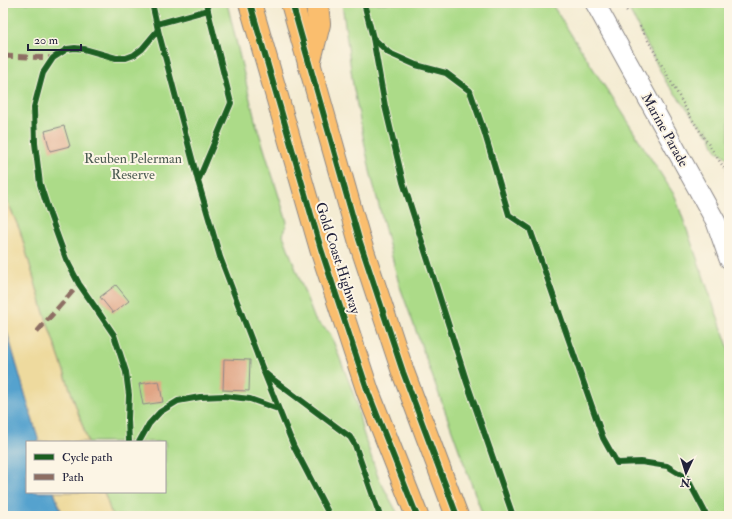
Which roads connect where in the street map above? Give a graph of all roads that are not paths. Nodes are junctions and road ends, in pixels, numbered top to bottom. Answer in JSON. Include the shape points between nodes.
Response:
{"nodes":[{"id":1,"x":250,"y":3,"type":"edge"},
{"id":2,"x":292,"y":3,"type":"edge"},
{"id":3,"x":317,"y":3,"type":"edge"},
{"id":4,"x":595,"y":3,"type":"edge"},
{"id":5,"x":309,"y":64,"type":"junction"},
{"id":6,"x":729,"y":259,"type":"edge"},
{"id":7,"x":417,"y":516,"type":"edge"},
{"id":8,"x":457,"y":516,"type":"edge"}],
"edges":[{"from":1,"to":7,"type":"highway","name":"Gold Coast Highway","via":[[321,249],[368,392]]},
{"from":2,"to":5,"type":"highway","name":"Gold Coast Highway"},
{"from":3,"to":5,"type":"highway","via":[[319,24]]},
{"from":4,"to":6,"type":"street","name":"Marine Parade","via":[[716,222]]},
{"from":5,"to":8,"type":"highway","name":"Gold Coast Highway","via":[[359,239],[403,372]]}]}
